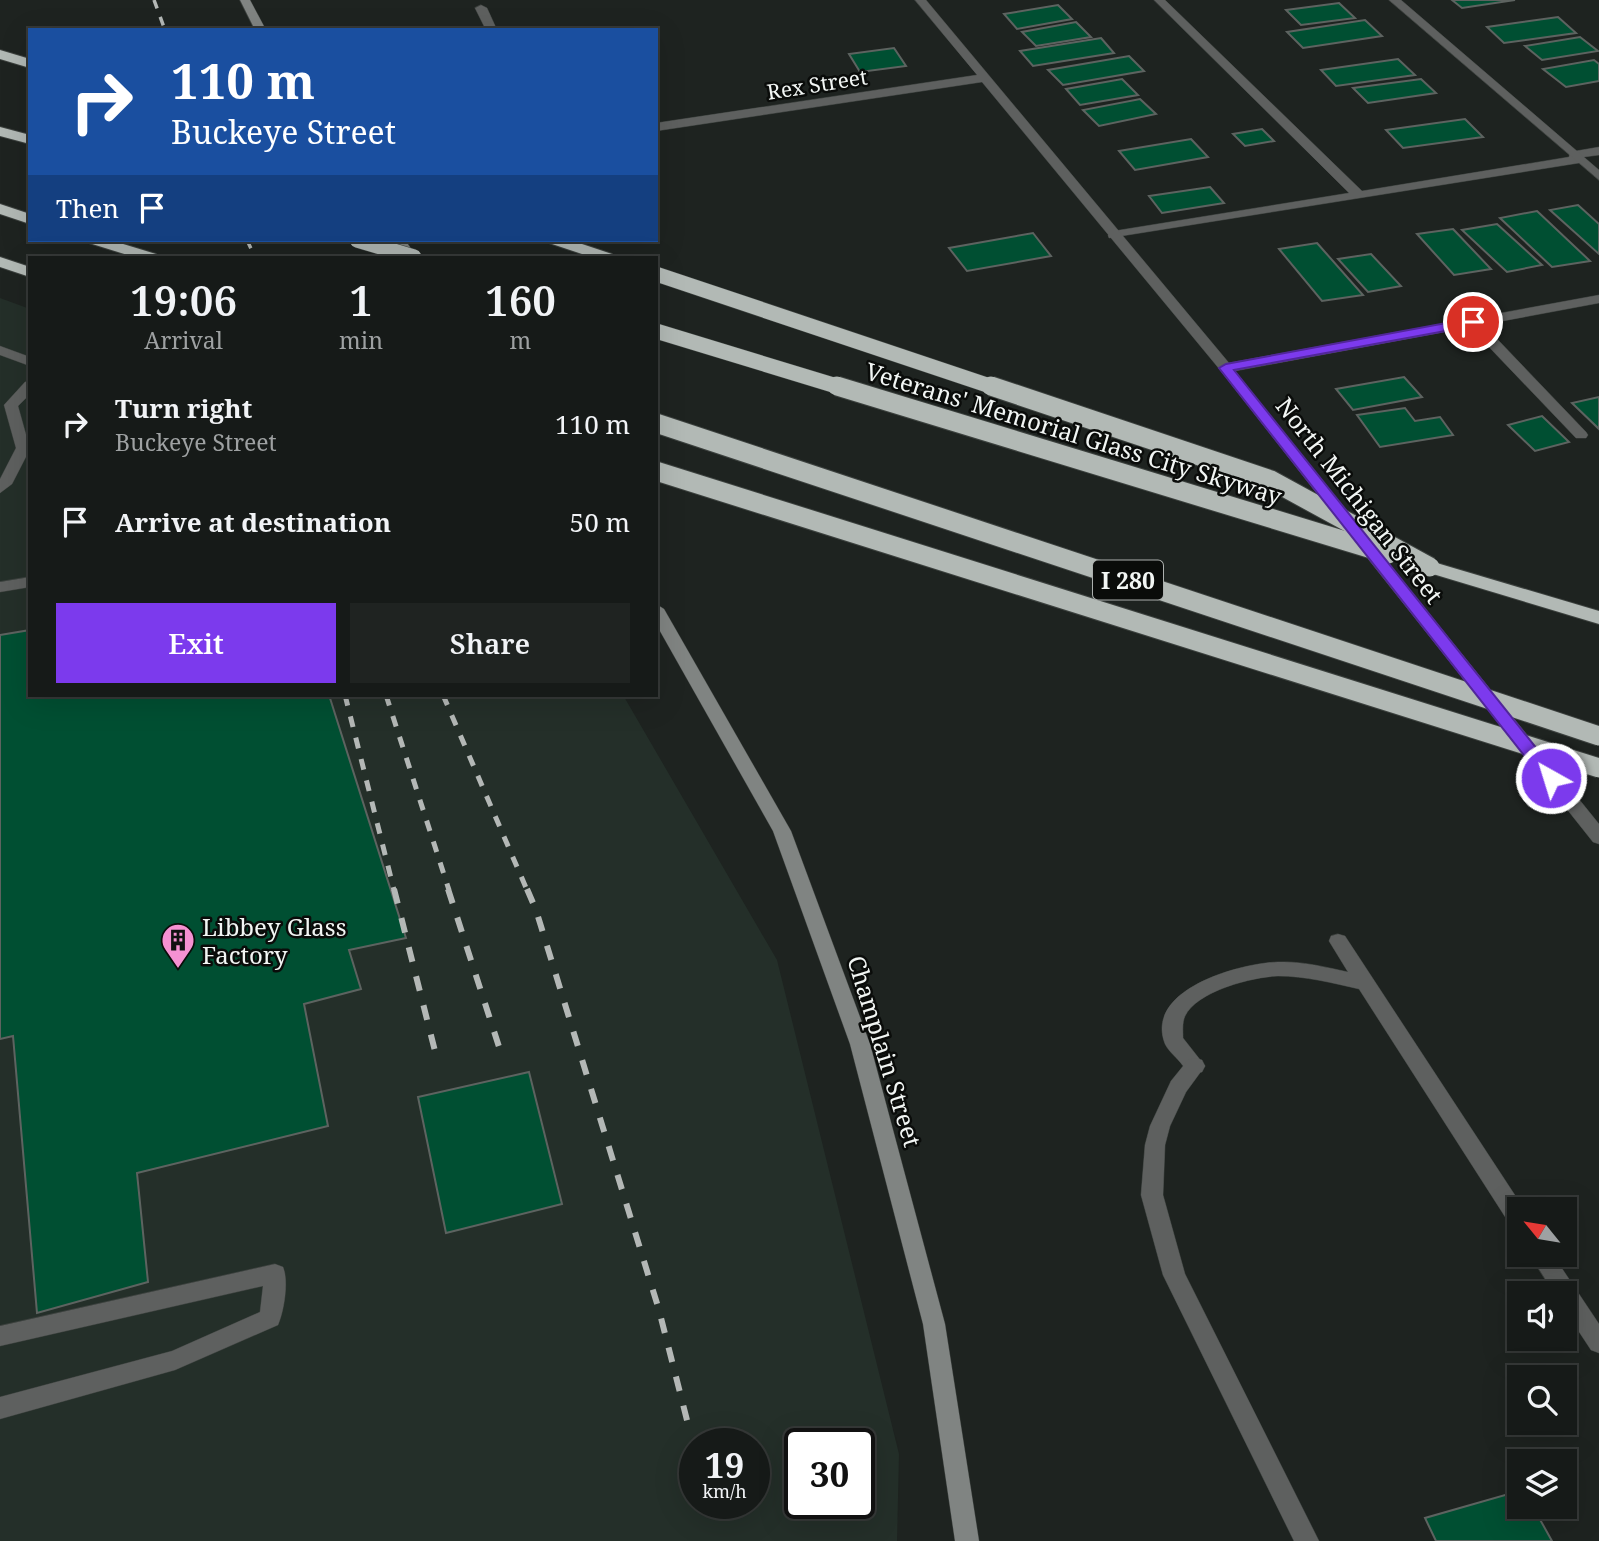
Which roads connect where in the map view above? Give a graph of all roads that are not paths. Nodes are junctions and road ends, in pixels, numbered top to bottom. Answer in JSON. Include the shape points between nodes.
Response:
{"nodes":[{"id":1,"x":245,"y":0,"type":"edge"},
{"id":2,"x":920,"y":0,"type":"edge"},
{"id":3,"x":1159,"y":0,"type":"edge"},
{"id":4,"x":1394,"y":0,"type":"edge"},
{"id":5,"x":481,"y":8,"type":"dead end"},
{"id":6,"x":260,"y":28,"type":"edge"},
{"id":7,"x":491,"y":28,"type":"edge"},
{"id":8,"x":0,"y":54,"type":"edge"},
{"id":9,"x":28,"y":63,"type":"edge"},
{"id":10,"x":983,"y":78,"type":"junction"},
{"id":11,"x":658,"y":127,"type":"edge"},
{"id":12,"x":0,"y":131,"type":"edge"},
{"id":13,"x":28,"y":139,"type":"edge"},
{"id":14,"x":1599,"y":150,"type":"edge"},
{"id":15,"x":1577,"y":157,"type":"junction"},
{"id":16,"x":1599,"y":176,"type":"edge"},
{"id":17,"x":1359,"y":195,"type":"junction"},
{"id":18,"x":0,"y":209,"type":"edge"},
{"id":19,"x":28,"y":218,"type":"edge"},
{"id":20,"x":1114,"y":234,"type":"junction"},
{"id":21,"x":101,"y":242,"type":"edge"},
{"id":22,"x":363,"y":242,"type":"edge"},
{"id":23,"x":401,"y":242,"type":"edge"},
{"id":24,"x":561,"y":242,"type":"edge"},
{"id":25,"x":147,"y":256,"type":"edge"},
{"id":26,"x":409,"y":256,"type":"edge"},
{"id":27,"x":411,"y":256,"type":"edge"},
{"id":28,"x":603,"y":256,"type":"edge"},
{"id":29,"x":0,"y":262,"type":"edge"},
{"id":30,"x":28,"y":271,"type":"edge"},
{"id":31,"x":658,"y":275,"type":"edge"},
{"id":32,"x":1599,"y":299,"type":"edge"},
{"id":33,"x":1473,"y":322,"type":"junction"},
{"id":34,"x":658,"y":332,"type":"edge"},
{"id":35,"x":0,"y":350,"type":"edge"},
{"id":36,"x":28,"y":361,"type":"edge"},
{"id":37,"x":1226,"y":368,"type":"junction"},
{"id":38,"x":28,"y":387,"type":"edge"},
{"id":39,"x":658,"y":424,"type":"edge"},
{"id":40,"x":1581,"y":435,"type":"dead end"},
{"id":41,"x":658,"y":472,"type":"edge"},
{"id":42,"x":0,"y":488,"type":"edge"},
{"id":43,"x":1430,"y":567,"type":"junction"},
{"id":44,"x":28,"y":582,"type":"edge"},
{"id":45,"x":0,"y":587,"type":"edge"},
{"id":46,"x":658,"y":613,"type":"edge"},
{"id":47,"x":1599,"y":618,"type":"edge"},
{"id":48,"x":1599,"y":736,"type":"edge"},
{"id":49,"x":1599,"y":768,"type":"edge"},
{"id":50,"x":1599,"y":837,"type":"edge"},
{"id":51,"x":1338,"y":941,"type":"dead end"},
{"id":52,"x":1365,"y":983,"type":"junction"},
{"id":53,"x":1507,"y":1202,"type":"edge"},
{"id":54,"x":1549,"y":1267,"type":"edge"},
{"id":55,"x":0,"y":1336,"type":"edge"},
{"id":56,"x":1599,"y":1343,"type":"edge"},
{"id":57,"x":0,"y":1408,"type":"edge"},
{"id":58,"x":967,"y":1541,"type":"edge"},
{"id":59,"x":1307,"y":1541,"type":"edge"}],
"edges":[{"from":1,"to":6,"type":"main road"},
{"from":2,"to":10,"type":"street","name":"North Michigan Street"},
{"from":3,"to":17,"type":"street"},
{"from":4,"to":15,"type":"street"},
{"from":5,"to":7,"type":"street"},
{"from":8,"to":9,"type":"highway"},
{"from":10,"to":11,"type":"street","name":"Rex Street"},
{"from":10,"to":20,"type":"street","name":"North Michigan Street"},
{"from":12,"to":13,"type":"highway"},
{"from":14,"to":15,"type":"street"},
{"from":15,"to":16,"type":"street"},
{"from":15,"to":17,"type":"street"},
{"from":17,"to":20,"type":"street"},
{"from":18,"to":19,"type":"highway"},
{"from":20,"to":37,"type":"street","name":"North Michigan Street"},
{"from":21,"to":25,"type":"highway"},
{"from":22,"to":26,"type":"highway","bridge":true},
{"from":23,"to":27,"type":"main road"},
{"from":24,"to":28,"type":"highway"},
{"from":29,"to":30,"type":"highway"},
{"from":31,"to":43,"type":"highway","bridge":true,"via":[[1271,480]]},
{"from":32,"to":33,"type":"street"},
{"from":33,"to":37,"type":"street"},
{"from":33,"to":40,"type":"street"},
{"from":34,"to":43,"type":"highway","name":"Veterans' Memorial Glass City Skyway","bridge":true},
{"from":35,"to":36,"type":"street"},
{"from":37,"to":50,"type":"street","name":"North Michigan Street"},
{"from":38,"to":42,"type":"street","via":[[11,405],[23,447]]},
{"from":39,"to":48,"type":"highway","number":"I 280","bridge":true},
{"from":41,"to":49,"type":"highway","bridge":true},
{"from":43,"to":47,"type":"highway","name":"Veterans' Memorial Glass City Skyway"},
{"from":44,"to":45,"type":"street"},
{"from":46,"to":58,"type":"main road","name":"Champlain Street","via":[[782,831],[860,1044],[934,1324]]},
{"from":51,"to":52,"type":"street"},
{"from":52,"to":53,"type":"street"},
{"from":52,"to":59,"type":"street","via":[[1277,969],[1232,978],[1194,993],[1174,1017],[1173,1040],[1195,1066],[1178,1087],[1155,1145],[1152,1195],[1174,1275]]},
{"from":54,"to":56,"type":"street"},
{"from":55,"to":57,"type":"street","via":[[275,1274],[270,1318],[175,1360]]}]}
